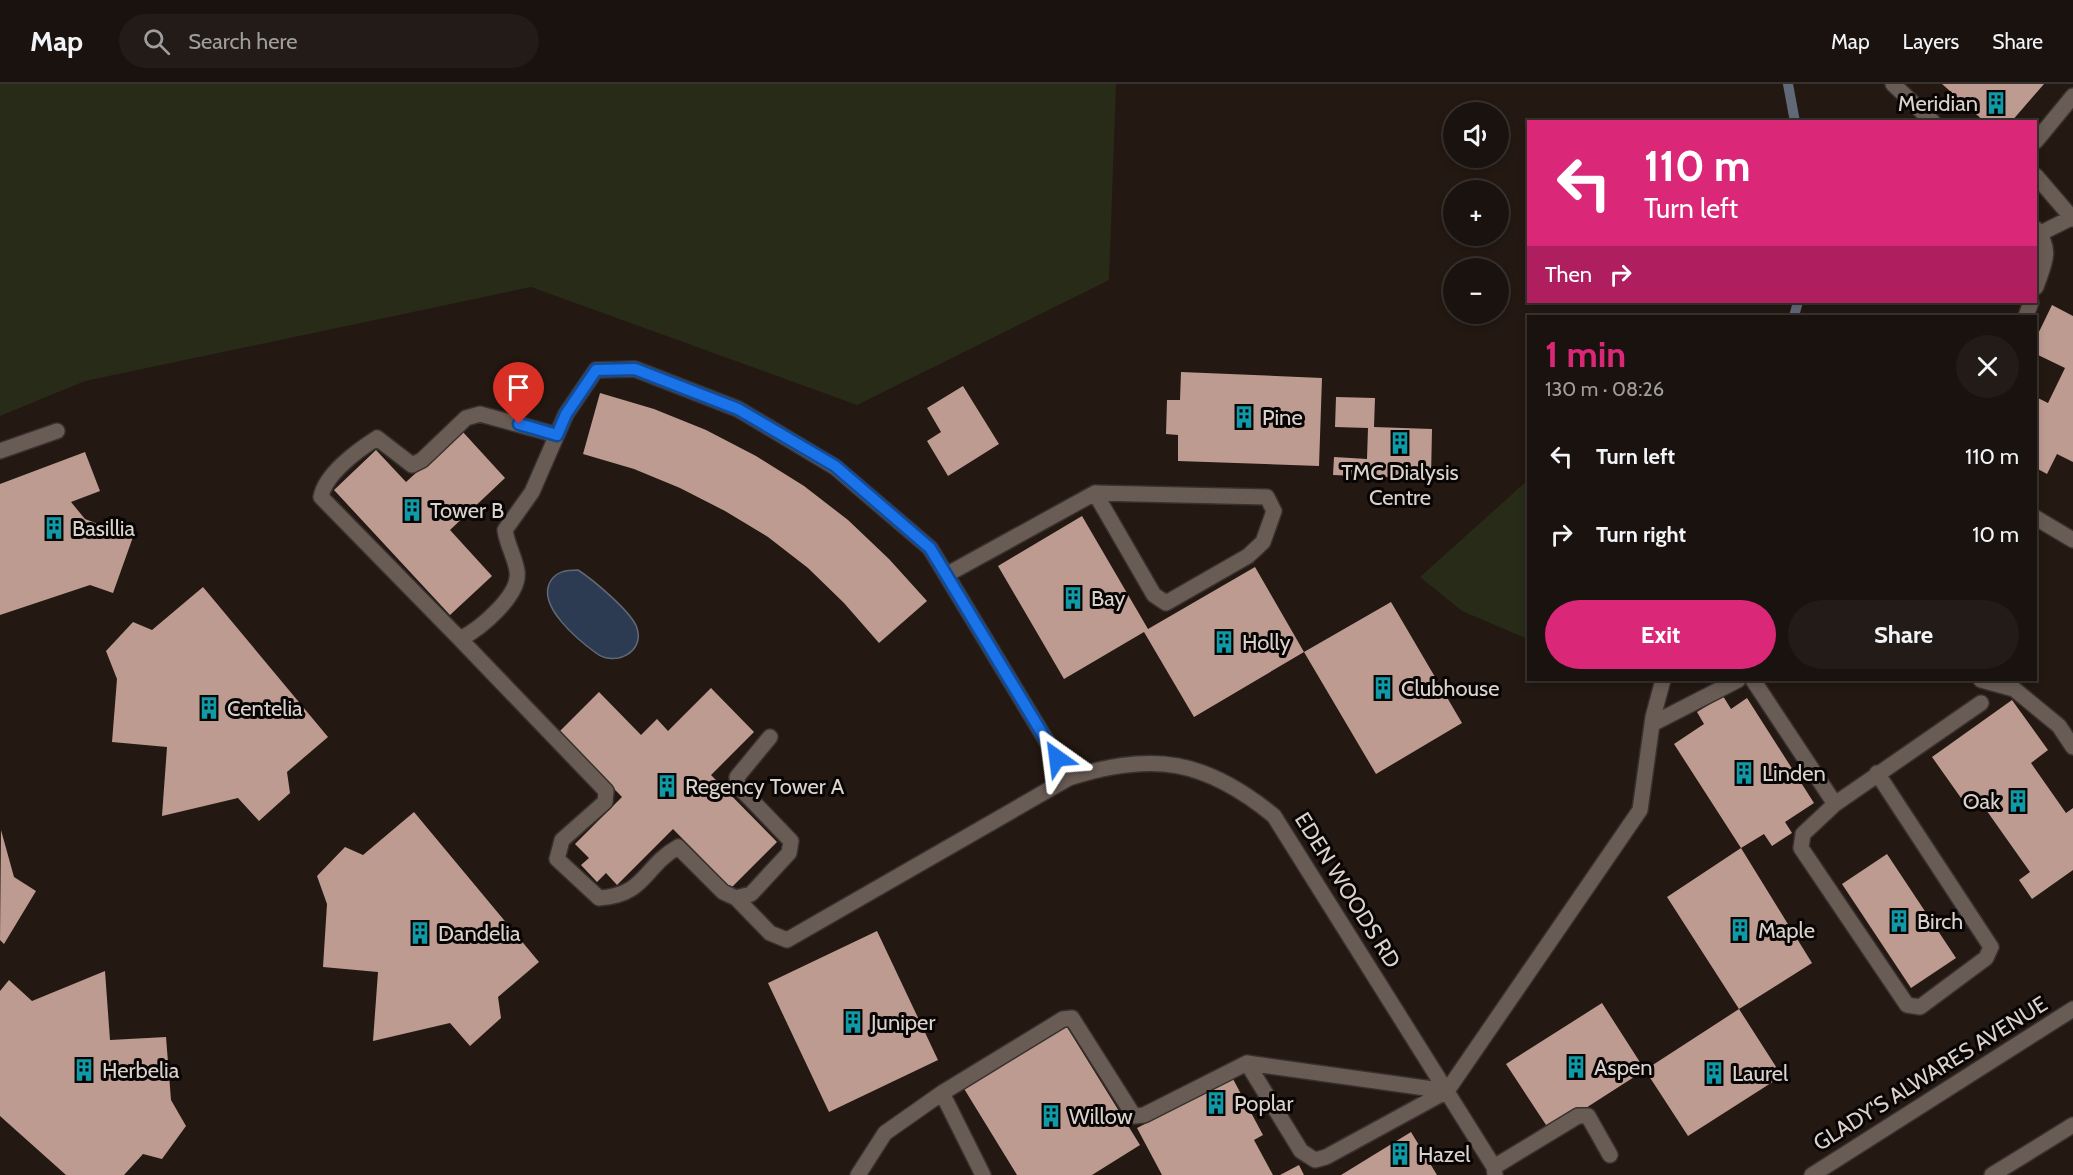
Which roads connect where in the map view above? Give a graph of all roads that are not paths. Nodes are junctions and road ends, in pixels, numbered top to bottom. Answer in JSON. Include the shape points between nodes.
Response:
{"nodes":[{"id":1,"x":1893,"y":84,"type":"edge"},
{"id":2,"x":2073,"y":96,"type":"edge"},
{"id":3,"x":1932,"y":120,"type":"edge"},
{"id":4,"x":2037,"y":140,"type":"edge"},
{"id":5,"x":2037,"y":177,"type":"edge"},
{"id":6,"x":2073,"y":218,"type":"edge"},
{"id":7,"x":2037,"y":232,"type":"edge"},
{"id":8,"x":2037,"y":284,"type":"edge"},
{"id":9,"x":57,"y":431,"type":"dead end"},
{"id":10,"x":557,"y":435,"type":"junction"},
{"id":11,"x":0,"y":451,"type":"edge"},
{"id":12,"x":1095,"y":493,"type":"junction"},
{"id":13,"x":2037,"y":519,"type":"edge"},
{"id":14,"x":2073,"y":540,"type":"edge"},
{"id":15,"x":946,"y":575,"type":"junction"},
{"id":16,"x":460,"y":639,"type":"junction"},
{"id":17,"x":1663,"y":681,"type":"edge"},
{"id":18,"x":1736,"y":681,"type":"edge"},
{"id":19,"x":1754,"y":681,"type":"edge"},
{"id":20,"x":1985,"y":681,"type":"edge"},
{"id":21,"x":1981,"y":704,"type":"dead end"},
{"id":22,"x":1652,"y":723,"type":"junction"},
{"id":23,"x":770,"y":737,"type":"dead end"},
{"id":24,"x":2073,"y":747,"type":"edge"},
{"id":25,"x":1877,"y":773,"type":"junction"},
{"id":26,"x":1069,"y":777,"type":"junction"},
{"id":27,"x":1835,"y":804,"type":"junction"},
{"id":28,"x":736,"y":898,"type":"junction"},
{"id":29,"x":2073,"y":1009,"type":"edge"},
{"id":30,"x":1247,"y":1063,"type":"junction"},
{"id":31,"x":1447,"y":1091,"type":"junction"},
{"id":32,"x":942,"y":1093,"type":"junction"},
{"id":33,"x":2073,"y":1125,"type":"edge"},
{"id":34,"x":1610,"y":1155,"type":"dead end"},
{"id":35,"x":1498,"y":1172,"type":"edge"},
{"id":36,"x":858,"y":1175,"type":"edge"},
{"id":37,"x":983,"y":1175,"type":"edge"},
{"id":38,"x":1812,"y":1175,"type":"edge"},
{"id":39,"x":1992,"y":1175,"type":"edge"}],
"edges":[{"from":1,"to":3,"type":"street"},
{"from":2,"to":4,"type":"street"},
{"from":5,"to":6,"type":"street"},
{"from":6,"to":7,"type":"street"},
{"from":7,"to":8,"type":"street","via":[[2047,251]]},
{"from":9,"to":11,"type":"street"},
{"from":10,"to":15,"type":"street","via":[[566,414],[596,370],[635,369],[738,409],[835,466],[930,548]]},
{"from":10,"to":16,"type":"street","via":[[532,492],[505,530],[517,572],[515,590],[475,632]]},
{"from":10,"to":16,"type":"street","via":[[480,414],[466,418],[412,465],[377,438],[323,485],[321,497]]},
{"from":12,"to":12,"type":"street","via":[[1154,595],[1166,603],[1248,556],[1263,542],[1274,511],[1267,497]]},
{"from":12,"to":15,"type":"street"},
{"from":13,"to":14,"type":"street"},
{"from":15,"to":26,"type":"street"},
{"from":16,"to":28,"type":"street","via":[[606,791],[605,802],[562,840],[557,859],[599,898],[616,897],[633,890],[668,853],[678,848],[723,892]]},
{"from":17,"to":22,"type":"street"},
{"from":18,"to":22,"type":"street"},
{"from":19,"to":27,"type":"street"},
{"from":20,"to":24,"type":"street","via":[[2014,689],[2059,726]]},
{"from":21,"to":25,"type":"street"},
{"from":22,"to":31,"type":"street","via":[[1640,810]]},
{"from":23,"to":28,"type":"street","via":[[737,777],[738,786],[791,841],[789,853],[751,894]]},
{"from":25,"to":27,"type":"street"},
{"from":25,"to":27,"type":"street","via":[[1991,947],[1986,958],[1920,1006],[1907,1005],[1801,848],[1803,834]]},
{"from":26,"to":28,"type":"street","name":"EDEN WOODS RD","via":[[787,940],[770,933]]},
{"from":26,"to":31,"type":"street","name":"EDEN WOODS RD","via":[[1104,766],[1141,762],[1178,765],[1245,792],[1274,816]]},
{"from":29,"to":38,"type":"street","name":"GLADY'S ALWARES AVENUE"},
{"from":30,"to":31,"type":"street"},
{"from":30,"to":31,"type":"street","via":[[1301,1150],[1316,1160]]},
{"from":30,"to":32,"type":"street","via":[[1144,1115],[1134,1116],[1072,1018],[1063,1019]]},
{"from":31,"to":35,"type":"street","name":"EDEN WOODS RD"},
{"from":32,"to":36,"type":"street","via":[[885,1133]]},
{"from":32,"to":37,"type":"street"},
{"from":33,"to":39,"type":"street"},
{"from":34,"to":35,"type":"street","via":[[1588,1116],[1578,1116]]}]}
